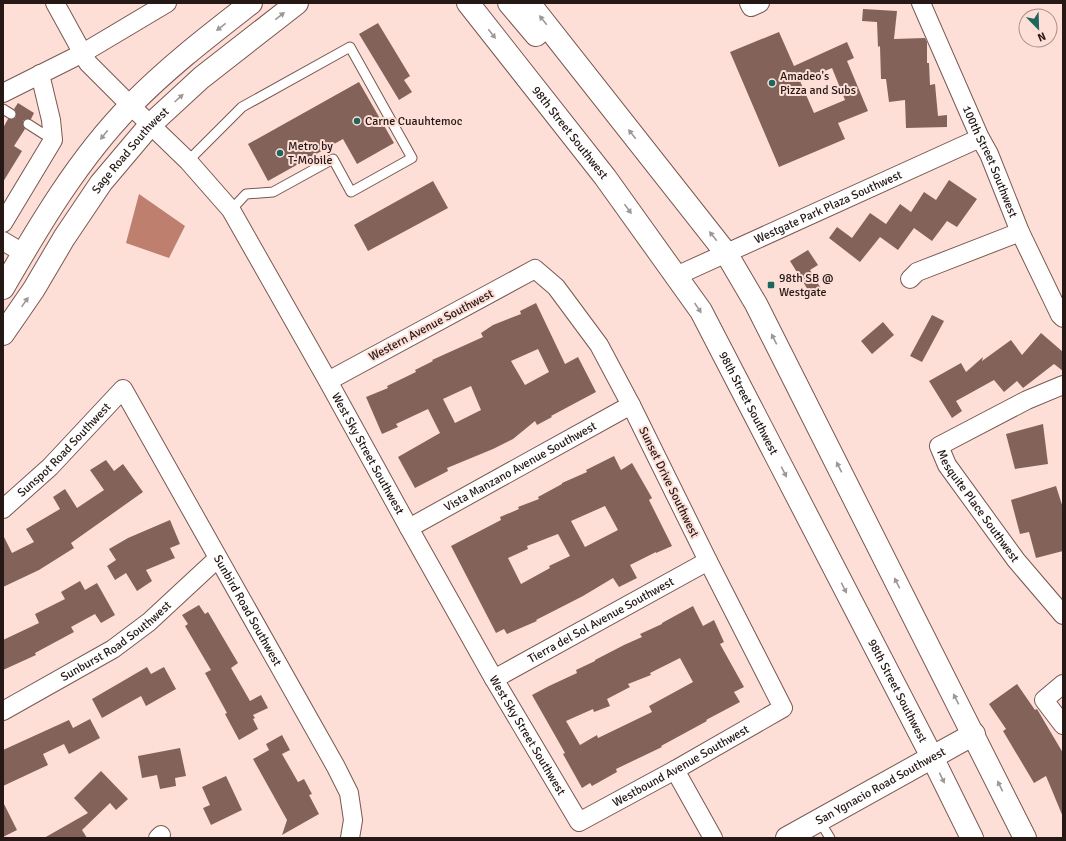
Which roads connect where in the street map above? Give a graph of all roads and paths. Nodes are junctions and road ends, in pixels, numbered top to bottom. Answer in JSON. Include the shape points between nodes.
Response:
{"nodes":[{"id":1,"x":55,"y":3,"type":"edge"},
{"id":2,"x":168,"y":3,"type":"edge"},
{"id":3,"x":252,"y":3,"type":"edge"},
{"id":4,"x":297,"y":3,"type":"edge"},
{"id":5,"x":468,"y":3,"type":"edge"},
{"id":6,"x":509,"y":3,"type":"edge"},
{"id":7,"x":529,"y":3,"type":"edge"},
{"id":8,"x":921,"y":3,"type":"edge"},
{"id":9,"x":565,"y":47,"type":"junction"},
{"id":10,"x":83,"y":53,"type":"junction"},
{"id":11,"x":40,"y":74,"type":"junction"},
{"id":12,"x":3,"y":93,"type":"edge"},
{"id":13,"x":130,"y":106,"type":"junction"},
{"id":14,"x":3,"y":109,"type":"edge"},
{"id":15,"x":11,"y":114,"type":"dead end"},
{"id":16,"x":28,"y":124,"type":"dead end"},
{"id":17,"x":150,"y":125,"type":"junction"},
{"id":18,"x":980,"y":138,"type":"junction"},
{"id":19,"x":53,"y":140,"type":"junction"},
{"id":20,"x":188,"y":161,"type":"junction"},
{"id":21,"x":231,"y":210,"type":"junction"},
{"id":22,"x":3,"y":222,"type":"edge"},
{"id":23,"x":1020,"y":232,"type":"junction"},
{"id":24,"x":3,"y":241,"type":"edge"},
{"id":25,"x":23,"y":253,"type":"junction"},
{"id":26,"x":726,"y":253,"type":"junction"},
{"id":27,"x":535,"y":269,"type":"joint"},
{"id":28,"x":676,"y":276,"type":"junction"},
{"id":29,"x":910,"y":279,"type":"dead end"},
{"id":30,"x":3,"y":288,"type":"edge"},
{"id":31,"x":1063,"y":318,"type":"edge"},
{"id":32,"x":3,"y":334,"type":"edge"},
{"id":33,"x":328,"y":381,"type":"junction"},
{"id":34,"x":1063,"y":385,"type":"edge"},
{"id":35,"x":124,"y":389,"type":"joint"},
{"id":36,"x":631,"y":405,"type":"junction"},
{"id":37,"x":3,"y":509,"type":"edge"},
{"id":38,"x":409,"y":528,"type":"junction"},
{"id":39,"x":218,"y":558,"type":"junction"},
{"id":40,"x":708,"y":561,"type":"junction"},
{"id":41,"x":1063,"y":616,"type":"edge"},
{"id":42,"x":494,"y":679,"type":"junction"},
{"id":43,"x":1063,"y":684,"type":"edge"},
{"id":44,"x":783,"y":708,"type":"joint"},
{"id":45,"x":3,"y":711,"type":"edge"},
{"id":46,"x":1063,"y":725,"type":"edge"},
{"id":47,"x":974,"y":734,"type":"junction"},
{"id":48,"x":932,"y":757,"type":"junction"},
{"id":49,"x":675,"y":770,"type":"junction"},
{"id":50,"x":579,"y":822,"type":"joint"},
{"id":51,"x":825,"y":829,"type":"edge"},
{"id":52,"x":350,"y":838,"type":"edge"},
{"id":53,"x":713,"y":838,"type":"edge"},
{"id":54,"x":787,"y":838,"type":"edge"},
{"id":55,"x":972,"y":838,"type":"edge"},
{"id":56,"x":1025,"y":838,"type":"edge"}],
"edges":[{"from":1,"to":10,"type":"street","name":"West Sky Street Southwest"},
{"from":2,"to":10,"type":"street"},
{"from":3,"to":13,"type":"main road","one_way":true,"via":[[173,65]]},
{"from":17,"to":4,"type":"main road","name":"Sage Road Southwest","one_way":true,"via":[[201,78]]},
{"from":5,"to":28,"type":"main road","name":"98th Street Southwest","one_way":true,"via":[[605,177]]},
{"from":6,"to":9,"type":"main road","via":[[544,44]]},
{"from":9,"to":7,"type":"main road","one_way":true},
{"from":8,"to":18,"type":"street","name":"100th Street Southwest"},
{"from":26,"to":9,"type":"main road","one_way":true},
{"from":10,"to":11,"type":"street"},
{"from":10,"to":13,"type":"street","name":"West Sky Street Southwest","via":[[88,63]]},
{"from":11,"to":12,"type":"street"},
{"from":11,"to":19,"type":"street"},
{"from":13,"to":17,"type":"street","name":"West Sky Street Southwest"},
{"from":13,"to":25,"type":"main road","one_way":true,"via":[[68,182]]},
{"from":14,"to":15,"type":"lane"},
{"from":16,"to":19,"type":"lane"},
{"from":17,"to":20,"type":"street","name":"West Sky Street Southwest"},
{"from":32,"to":17,"type":"main road","name":"Sage Road Southwest","one_way":true,"via":[[101,183]]},
{"from":18,"to":23,"type":"street","name":"100th Street Southwest","via":[[989,154]]},
{"from":18,"to":26,"type":"street","name":"Westgate Park Plaza Southwest"},
{"from":19,"to":22,"type":"street"},
{"from":20,"to":21,"type":"street","name":"West Sky Street Southwest"},
{"from":20,"to":21,"type":"lane","via":[[242,107],[350,47],[412,158],[351,192],[333,159],[273,192],[246,194]]},
{"from":21,"to":33,"type":"street","name":"West Sky Street Southwest"},
{"from":23,"to":29,"type":"street","via":[[917,272]]},
{"from":23,"to":31,"type":"street","name":"100th Street Southwest"},
{"from":24,"to":25,"type":"street"},
{"from":25,"to":30,"type":"main road"},
{"from":26,"to":28,"type":"street","name":"Westgate Park Plaza Southwest"},
{"from":47,"to":26,"type":"main road","one_way":true,"via":[[756,304]]},
{"from":27,"to":33,"type":"street","name":"Western Avenue Southwest"},
{"from":27,"to":36,"type":"street","name":"Sunset Drive Southwest","via":[[556,287],[598,345]]},
{"from":28,"to":48,"type":"main road","name":"98th Street Southwest","one_way":true,"via":[[701,311]]},
{"from":33,"to":38,"type":"street","name":"West Sky Street Southwest"},
{"from":34,"to":41,"type":"street","name":"Mesquite Place Southwest","via":[[1027,400],[939,446],[946,465],[1016,560]]},
{"from":35,"to":37,"type":"street","name":"Sunspot Road Southwest","via":[[50,467]]},
{"from":35,"to":39,"type":"street","name":"Sunbird Road Southwest"},
{"from":36,"to":38,"type":"street","name":"Vista Manzano Avenue Southwest"},
{"from":36,"to":40,"type":"street","name":"Sunset Drive Southwest"},
{"from":38,"to":42,"type":"street","name":"West Sky Street Southwest"},
{"from":39,"to":45,"type":"street","name":"Sunburst Road Southwest","via":[[149,622],[113,649]]},
{"from":39,"to":52,"type":"street","name":"Sunbird Road Southwest","via":[[349,793],[354,820]]},
{"from":40,"to":42,"type":"street","name":"Tierra del Sol Avenue Southwest"},
{"from":40,"to":44,"type":"street","name":"Sunset Drive Southwest"},
{"from":42,"to":50,"type":"street","name":"West Sky Street Southwest"},
{"from":43,"to":46,"type":"street","via":[[1044,700]]},
{"from":44,"to":49,"type":"street","name":"Westbound Avenue Southwest"},
{"from":47,"to":48,"type":"main road","name":"San Ygnacio Road Southwest"},
{"from":56,"to":47,"type":"main road","one_way":true},
{"from":48,"to":51,"type":"main road","name":"San Ygnacio Road Southwest"},
{"from":48,"to":55,"type":"main road","name":"98th Street Southwest","one_way":true},
{"from":49,"to":50,"type":"street","name":"Westbound Avenue Southwest"},
{"from":49,"to":53,"type":"street"},
{"from":51,"to":54,"type":"main road","name":"San Ygnacio Road Southwest"}]}
